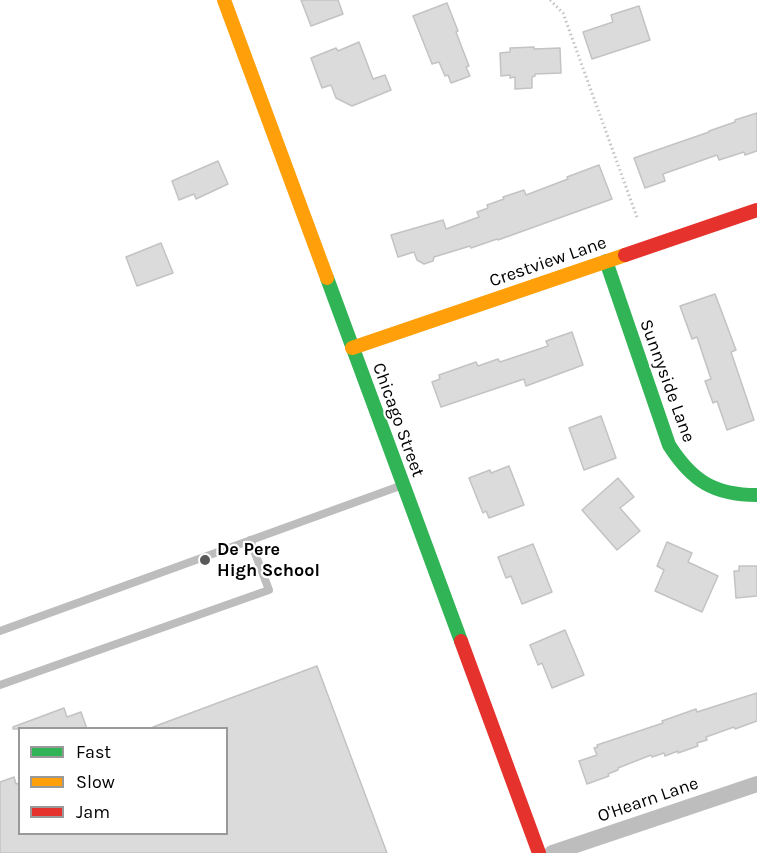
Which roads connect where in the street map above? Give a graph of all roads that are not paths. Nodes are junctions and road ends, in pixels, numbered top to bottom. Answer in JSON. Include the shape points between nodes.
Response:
{"nodes":[{"id":1,"x":224,"y":0,"type":"edge"},
{"id":2,"x":757,"y":210,"type":"edge"},
{"id":3,"x":606,"y":261,"type":"junction"},
{"id":4,"x":352,"y":348,"type":"junction"},
{"id":5,"x":402,"y":485,"type":"junction"},
{"id":6,"x":757,"y":495,"type":"edge"},
{"id":7,"x":250,"y":540,"type":"junction"},
{"id":8,"x":0,"y":631,"type":"edge"},
{"id":9,"x":0,"y":685,"type":"edge"},
{"id":10,"x":757,"y":784,"type":"edge"},
{"id":11,"x":539,"y":853,"type":"edge"},
{"id":12,"x":552,"y":853,"type":"edge"}],
"edges":[{"from":1,"to":4,"type":"street","name":"Chicago Street"},
{"from":2,"to":3,"type":"street","name":"Crestview Lane"},
{"from":3,"to":4,"type":"street","name":"Crestview Lane"},
{"from":3,"to":6,"type":"street","name":"Sunnyside Lane","via":[[677,460],[704,485],[726,494]]},
{"from":4,"to":5,"type":"street","name":"Chicago Street"},
{"from":5,"to":7,"type":"lane"},
{"from":5,"to":11,"type":"street","name":"Chicago Street"},
{"from":7,"to":8,"type":"lane"},
{"from":7,"to":9,"type":"lane","via":[[268,590]]},
{"from":10,"to":12,"type":"street","name":"O'Hearn Lane"}]}
